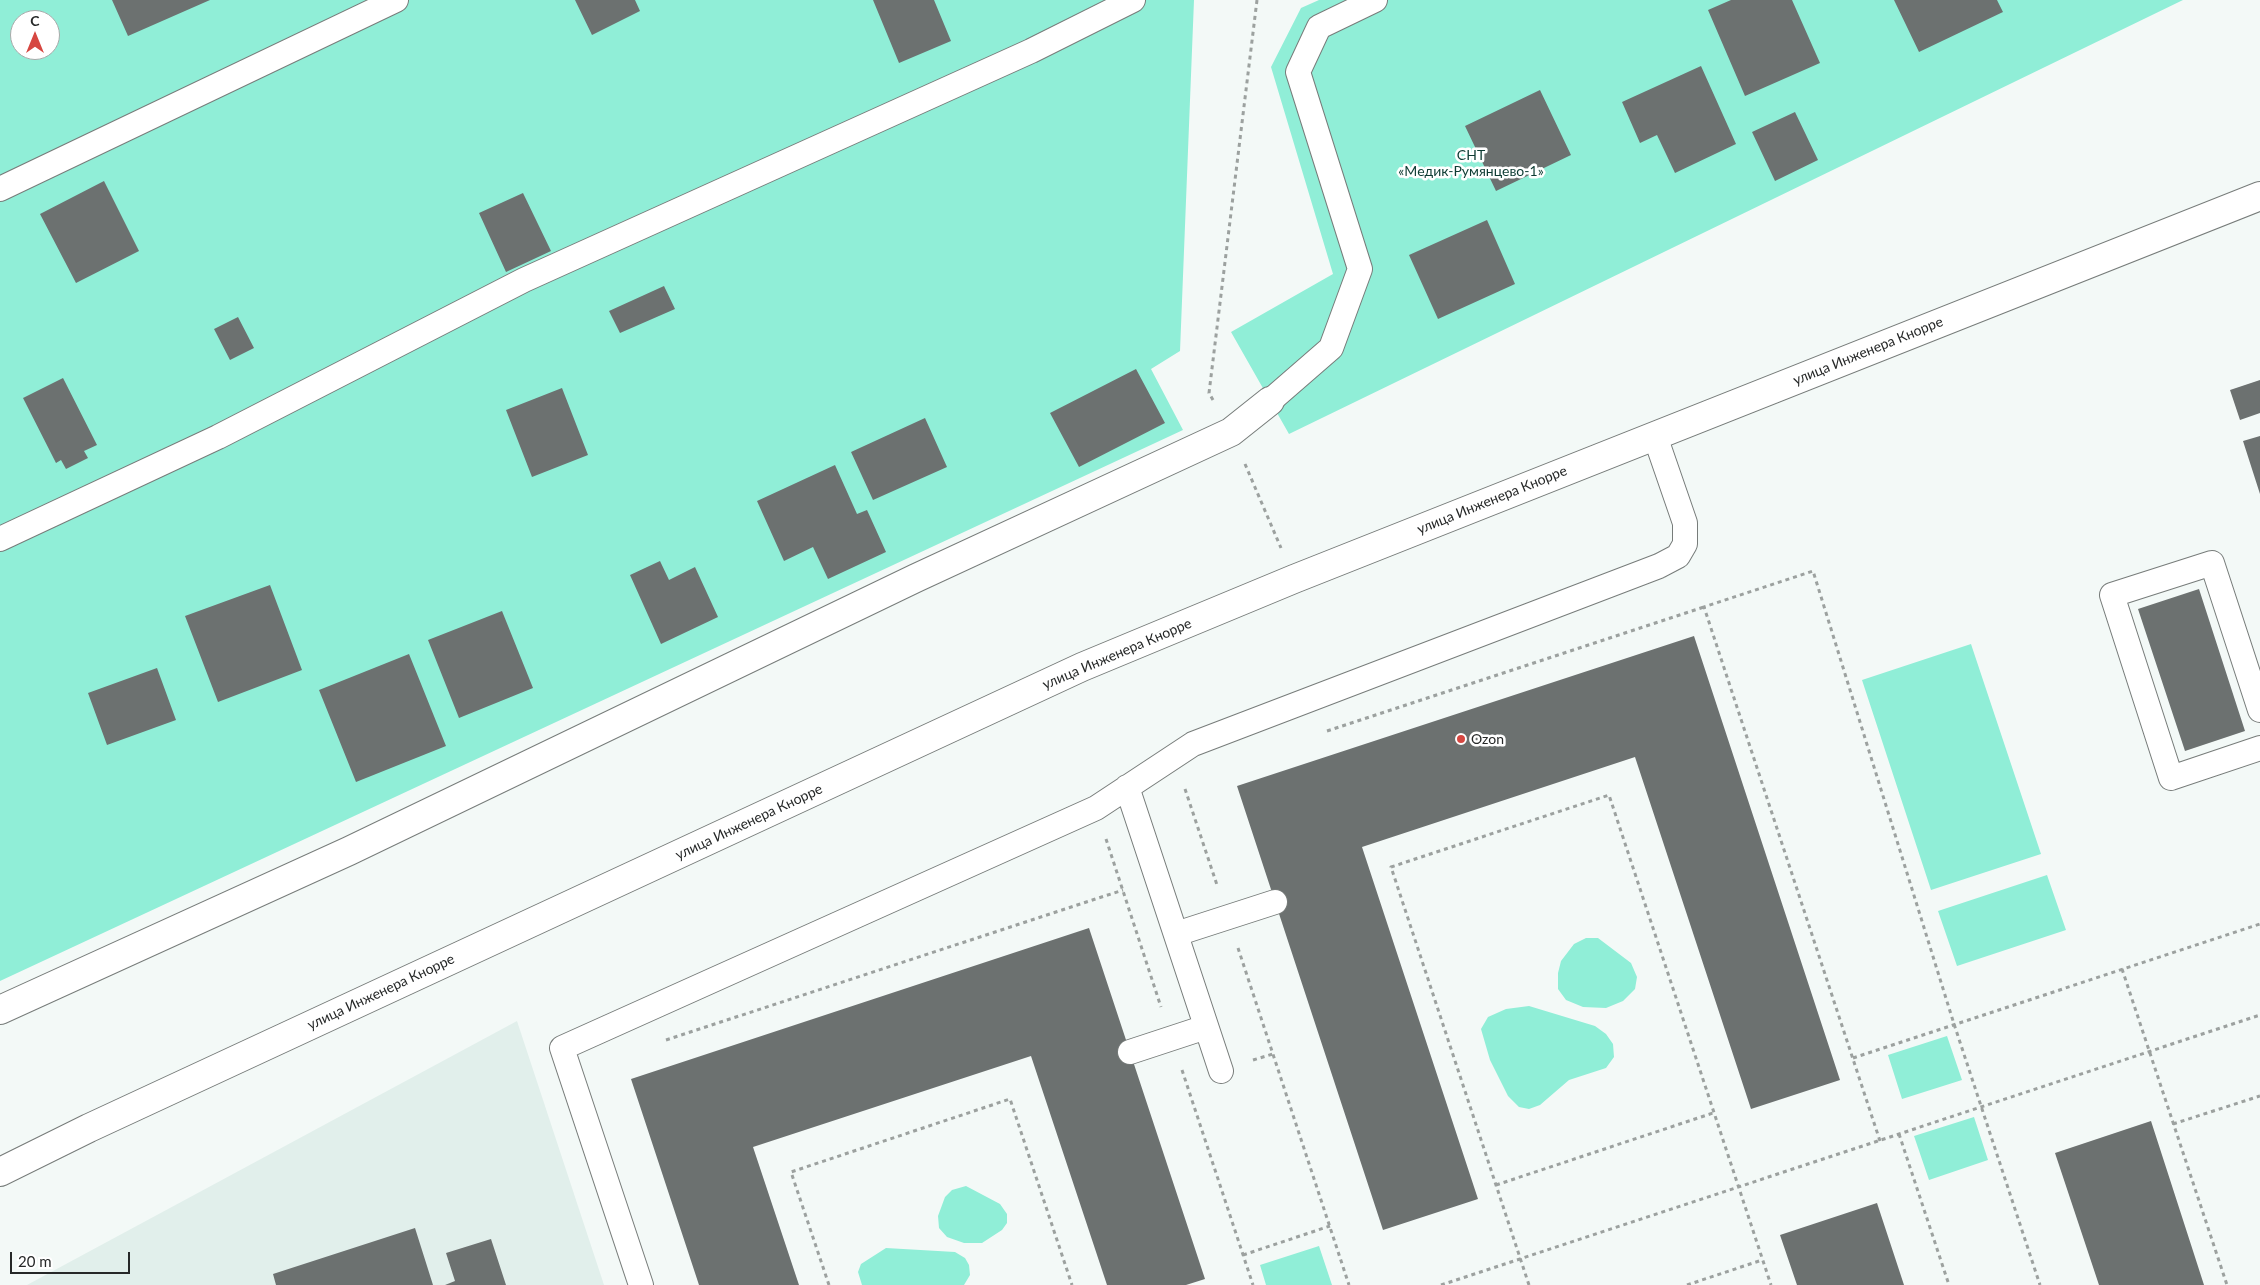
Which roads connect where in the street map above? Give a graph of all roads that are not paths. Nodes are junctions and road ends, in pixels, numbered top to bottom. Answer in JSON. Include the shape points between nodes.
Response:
{"nodes":[{"id":1,"x":396,"y":0,"type":"edge"},
{"id":2,"x":1133,"y":0,"type":"edge"},
{"id":3,"x":1376,"y":0,"type":"edge"},
{"id":4,"x":0,"y":189,"type":"edge"},
{"id":5,"x":2260,"y":196,"type":"edge"},
{"id":6,"x":1270,"y":401,"type":"joint"},
{"id":7,"x":1655,"y":436,"type":"junction"},
{"id":8,"x":0,"y":539,"type":"edge"},
{"id":9,"x":2254,"y":673,"type":"edge"},
{"id":10,"x":2260,"y":710,"type":"edge"},
{"id":11,"x":2260,"y":748,"type":"edge"},
{"id":12,"x":1127,"y":787,"type":"junction"},
{"id":13,"x":1275,"y":902,"type":"dead end"},
{"id":14,"x":1176,"y":934,"type":"junction"},
{"id":15,"x":0,"y":1010,"type":"edge"},
{"id":16,"x":1206,"y":1027,"type":"junction"},
{"id":17,"x":1130,"y":1052,"type":"dead end"},
{"id":18,"x":1221,"y":1071,"type":"dead end"},
{"id":19,"x":0,"y":1172,"type":"edge"},
{"id":20,"x":641,"y":1285,"type":"edge"}],
"edges":[{"from":1,"to":4,"type":"lane"},
{"from":2,"to":8,"type":"lane","via":[[1031,51],[524,280],[218,437]]},
{"from":3,"to":6,"type":"lane","via":[[1319,26],[1298,72],[1360,269],[1331,348]]},
{"from":5,"to":7,"type":"street","name":"улица Инженера Кнорре"},
{"from":6,"to":15,"type":"street","via":[[1231,432],[916,578],[349,851]]},
{"from":7,"to":12,"type":"lane","via":[[1685,523],[1685,544],[1678,556],[1660,566],[1193,744]]},
{"from":7,"to":19,"type":"street","name":"улица Инженера Кнорре","via":[[1082,667]]},
{"from":9,"to":10,"type":"lane"},
{"from":9,"to":11,"type":"lane","via":[[2212,562],[2112,595],[2171,778]]},
{"from":12,"to":14,"type":"lane"},
{"from":12,"to":20,"type":"lane","via":[[1096,808],[562,1048]]},
{"from":13,"to":14,"type":"lane"},
{"from":14,"to":16,"type":"lane"},
{"from":16,"to":17,"type":"lane"},
{"from":16,"to":18,"type":"lane"}]}
